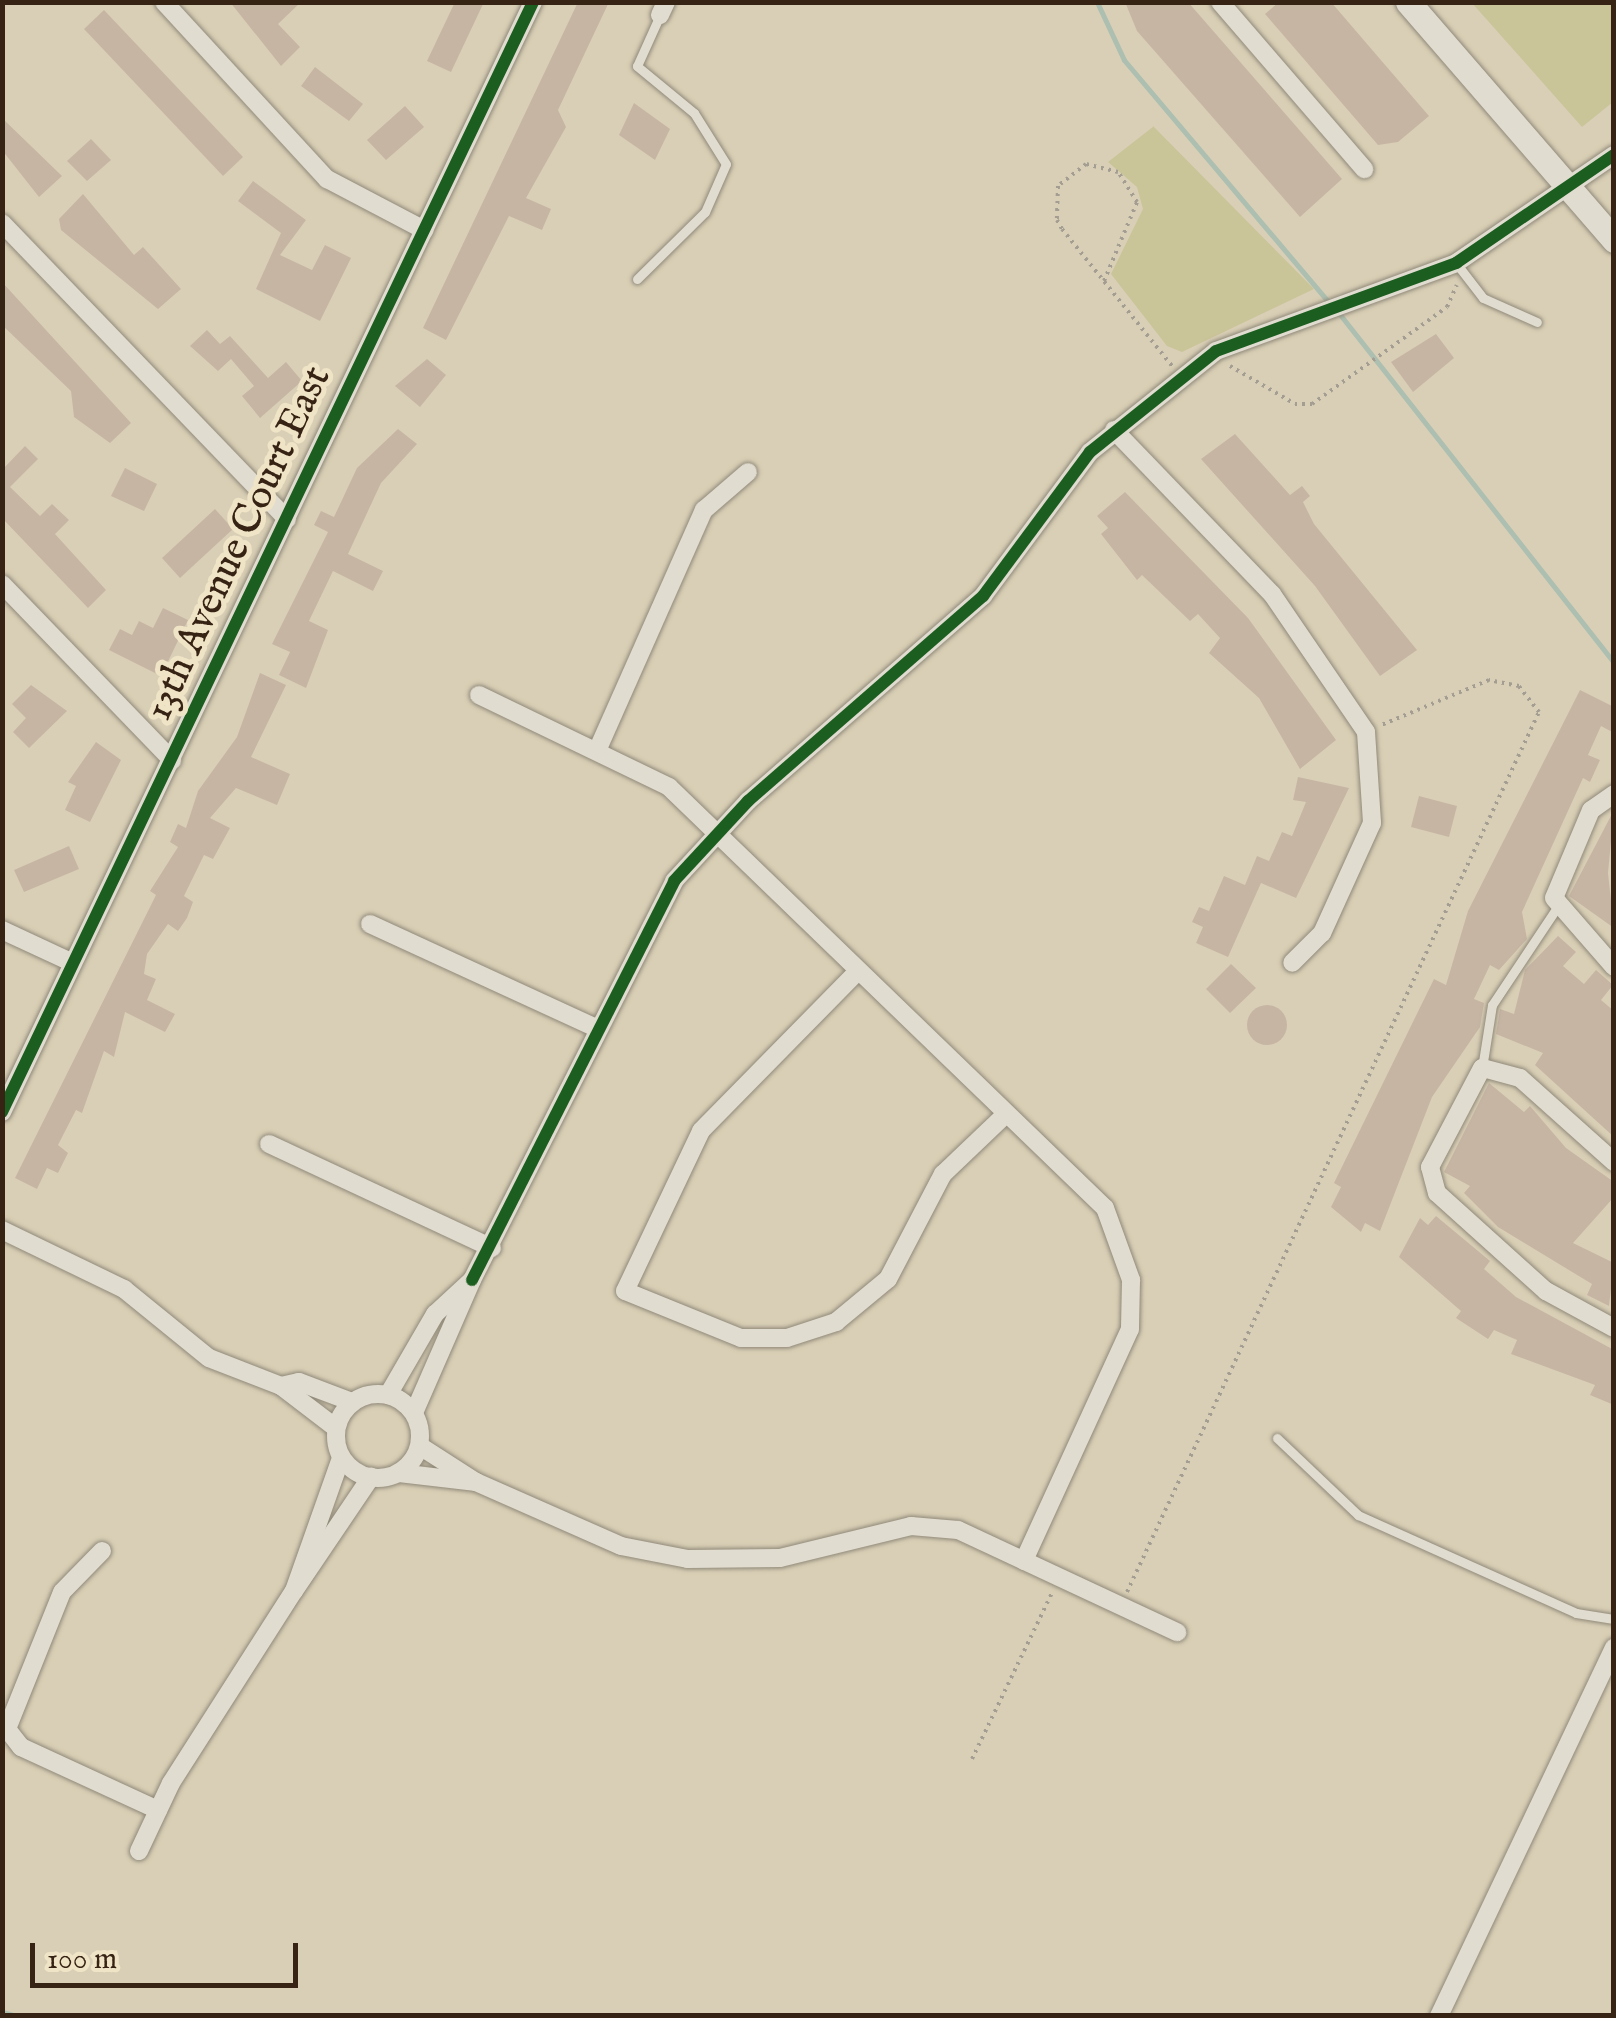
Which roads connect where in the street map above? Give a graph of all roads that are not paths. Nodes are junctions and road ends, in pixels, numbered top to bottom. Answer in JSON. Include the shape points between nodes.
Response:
{"nodes":[{"id":1,"x":164,"y":2,"type":"edge"},
{"id":2,"x":533,"y":2,"type":"edge"},
{"id":3,"x":1220,"y":2,"type":"edge"},
{"id":4,"x":1408,"y":2,"type":"edge"},
{"id":5,"x":663,"y":9,"type":"edge"},
{"id":6,"x":1614,"y":155,"type":"edge"},
{"id":7,"x":1364,"y":170,"type":"dead end"},
{"id":8,"x":1570,"y":189,"type":"junction"},
{"id":9,"x":2,"y":223,"type":"edge"},
{"id":10,"x":424,"y":230,"type":"junction"},
{"id":11,"x":1614,"y":240,"type":"edge"},
{"id":12,"x":1461,"y":271,"type":"junction"},
{"id":13,"x":637,"y":278,"type":"dead end"},
{"id":14,"x":1537,"y":322,"type":"dead end"},
{"id":15,"x":1114,"y":430,"type":"junction"},
{"id":16,"x":748,"y":472,"type":"dead end"},
{"id":17,"x":287,"y":519,"type":"junction"},
{"id":18,"x":2,"y":584,"type":"edge"},
{"id":19,"x":479,"y":695,"type":"dead end"},
{"id":20,"x":597,"y":751,"type":"junction"},
{"id":21,"x":172,"y":760,"type":"junction"},
{"id":22,"x":1611,"y":794,"type":"edge"},
{"id":23,"x":717,"y":831,"type":"junction"},
{"id":24,"x":1556,"y":905,"type":"junction"},
{"id":25,"x":370,"y":924,"type":"dead end"},
{"id":26,"x":2,"y":930,"type":"edge"},
{"id":27,"x":1292,"y":963,"type":"dead end"},
{"id":28,"x":73,"y":964,"type":"junction"},
{"id":29,"x":1614,"y":967,"type":"edge"},
{"id":30,"x":858,"y":971,"type":"junction"},
{"id":31,"x":598,"y":1029,"type":"junction"},
{"id":32,"x":1482,"y":1068,"type":"junction"},
{"id":33,"x":2,"y":1112,"type":"edge"},
{"id":34,"x":1006,"y":1114,"type":"junction"},
{"id":35,"x":269,"y":1144,"type":"dead end"},
{"id":36,"x":1614,"y":1162,"type":"edge"},
{"id":37,"x":2,"y":1230,"type":"edge"},
{"id":38,"x":492,"y":1248,"type":"junction"},
{"id":39,"x":472,"y":1280,"type":"junction"},
{"id":40,"x":1614,"y":1328,"type":"edge"},
{"id":41,"x":280,"y":1386,"type":"junction"},
{"id":42,"x":388,"y":1395,"type":"junction"},
{"id":43,"x":352,"y":1402,"type":"junction"},
{"id":44,"x":414,"y":1413,"type":"junction"},
{"id":45,"x":336,"y":1428,"type":"junction"},
{"id":46,"x":1278,"y":1438,"type":"dead end"},
{"id":47,"x":420,"y":1446,"type":"junction"},
{"id":48,"x":342,"y":1458,"type":"junction"},
{"id":49,"x":400,"y":1473,"type":"junction"},
{"id":50,"x":371,"y":1477,"type":"junction"},
{"id":51,"x":476,"y":1482,"type":"junction"},
{"id":52,"x":102,"y":1551,"type":"dead end"},
{"id":53,"x":1024,"y":1561,"type":"junction"},
{"id":54,"x":294,"y":1591,"type":"junction"},
{"id":55,"x":1614,"y":1619,"type":"edge"},
{"id":56,"x":1177,"y":1632,"type":"dead end"},
{"id":57,"x":1614,"y":1647,"type":"edge"},
{"id":58,"x":158,"y":1810,"type":"junction"},
{"id":59,"x":139,"y":1851,"type":"dead end"},
{"id":60,"x":1439,"y":2016,"type":"edge"}],
"edges":[{"from":1,"to":10,"type":"street","via":[[327,179]]},
{"from":2,"to":10,"type":"street","name":"13th Avenue Court East"},
{"from":3,"to":7,"type":"street"},
{"from":4,"to":8,"type":"main road"},
{"from":5,"to":13,"type":"lane","via":[[636,66],[694,112],[726,164],[705,212]]},
{"from":6,"to":8,"type":"street"},
{"from":8,"to":11,"type":"main road"},
{"from":8,"to":12,"type":"street"},
{"from":9,"to":17,"type":"street"},
{"from":10,"to":17,"type":"street","name":"13th Avenue Court East"},
{"from":12,"to":14,"type":"lane","via":[[1495,307]]},
{"from":12,"to":15,"type":"street","via":[[1318,310],[1221,348],[1178,374]]},
{"from":15,"to":23,"type":"street","via":[[983,596]]},
{"from":15,"to":27,"type":"street","via":[[1272,594],[1366,732],[1372,823],[1322,933]]},
{"from":16,"to":20,"type":"street","via":[[704,510]]},
{"from":17,"to":21,"type":"street","name":"13th Avenue Court East"},
{"from":18,"to":21,"type":"street"},
{"from":19,"to":20,"type":"street"},
{"from":20,"to":23,"type":"street","via":[[670,787]]},
{"from":21,"to":28,"type":"street","name":"13th Avenue Court East"},
{"from":22,"to":24,"type":"street","via":[[1583,826]]},
{"from":23,"to":30,"type":"street"},
{"from":23,"to":31,"type":"street","via":[[656,908]]},
{"from":24,"to":29,"type":"street"},
{"from":24,"to":32,"type":"lane","via":[[1492,1005]]},
{"from":25,"to":31,"type":"street"},
{"from":26,"to":28,"type":"street"},
{"from":28,"to":33,"type":"street","name":"13th Avenue Court East"},
{"from":30,"to":34,"type":"street"},
{"from":30,"to":34,"type":"street","via":[[701,1130],[625,1292],[741,1338],[787,1338],[836,1322],[888,1280],[942,1174]]},
{"from":31,"to":38,"type":"street"},
{"from":32,"to":36,"type":"street","via":[[1520,1078]]},
{"from":32,"to":40,"type":"street","via":[[1433,1156],[1437,1193],[1546,1291]]},
{"from":34,"to":53,"type":"street","via":[[1105,1208],[1132,1280],[1120,1360]]},
{"from":35,"to":38,"type":"street"},
{"from":37,"to":41,"type":"street","via":[[124,1290],[209,1358]]},
{"from":38,"to":39,"type":"street"},
{"from":39,"to":42,"type":"street","via":[[435,1314]]},
{"from":39,"to":44,"type":"street"},
{"from":41,"to":43,"type":"street","via":[[299,1382]]},
{"from":41,"to":45,"type":"street"},
{"from":42,"to":43,"type":"street"},
{"from":42,"to":44,"type":"street"},
{"from":43,"to":45,"type":"street"},
{"from":44,"to":47,"type":"street"},
{"from":45,"to":48,"type":"street"},
{"from":46,"to":55,"type":"lane","via":[[1358,1515],[1576,1613]]},
{"from":47,"to":49,"type":"street"},
{"from":47,"to":51,"type":"street"},
{"from":48,"to":50,"type":"street"},
{"from":48,"to":54,"type":"street"},
{"from":49,"to":50,"type":"street"},
{"from":49,"to":51,"type":"street"},
{"from":50,"to":54,"type":"street"},
{"from":51,"to":53,"type":"street","via":[[586,1533],[671,1557],[780,1558],[930,1526]]},
{"from":52,"to":58,"type":"street","via":[[62,1592],[7,1729],[21,1747]]},
{"from":53,"to":56,"type":"street"},
{"from":54,"to":58,"type":"street"},
{"from":57,"to":60,"type":"street"},
{"from":58,"to":59,"type":"street"}]}
